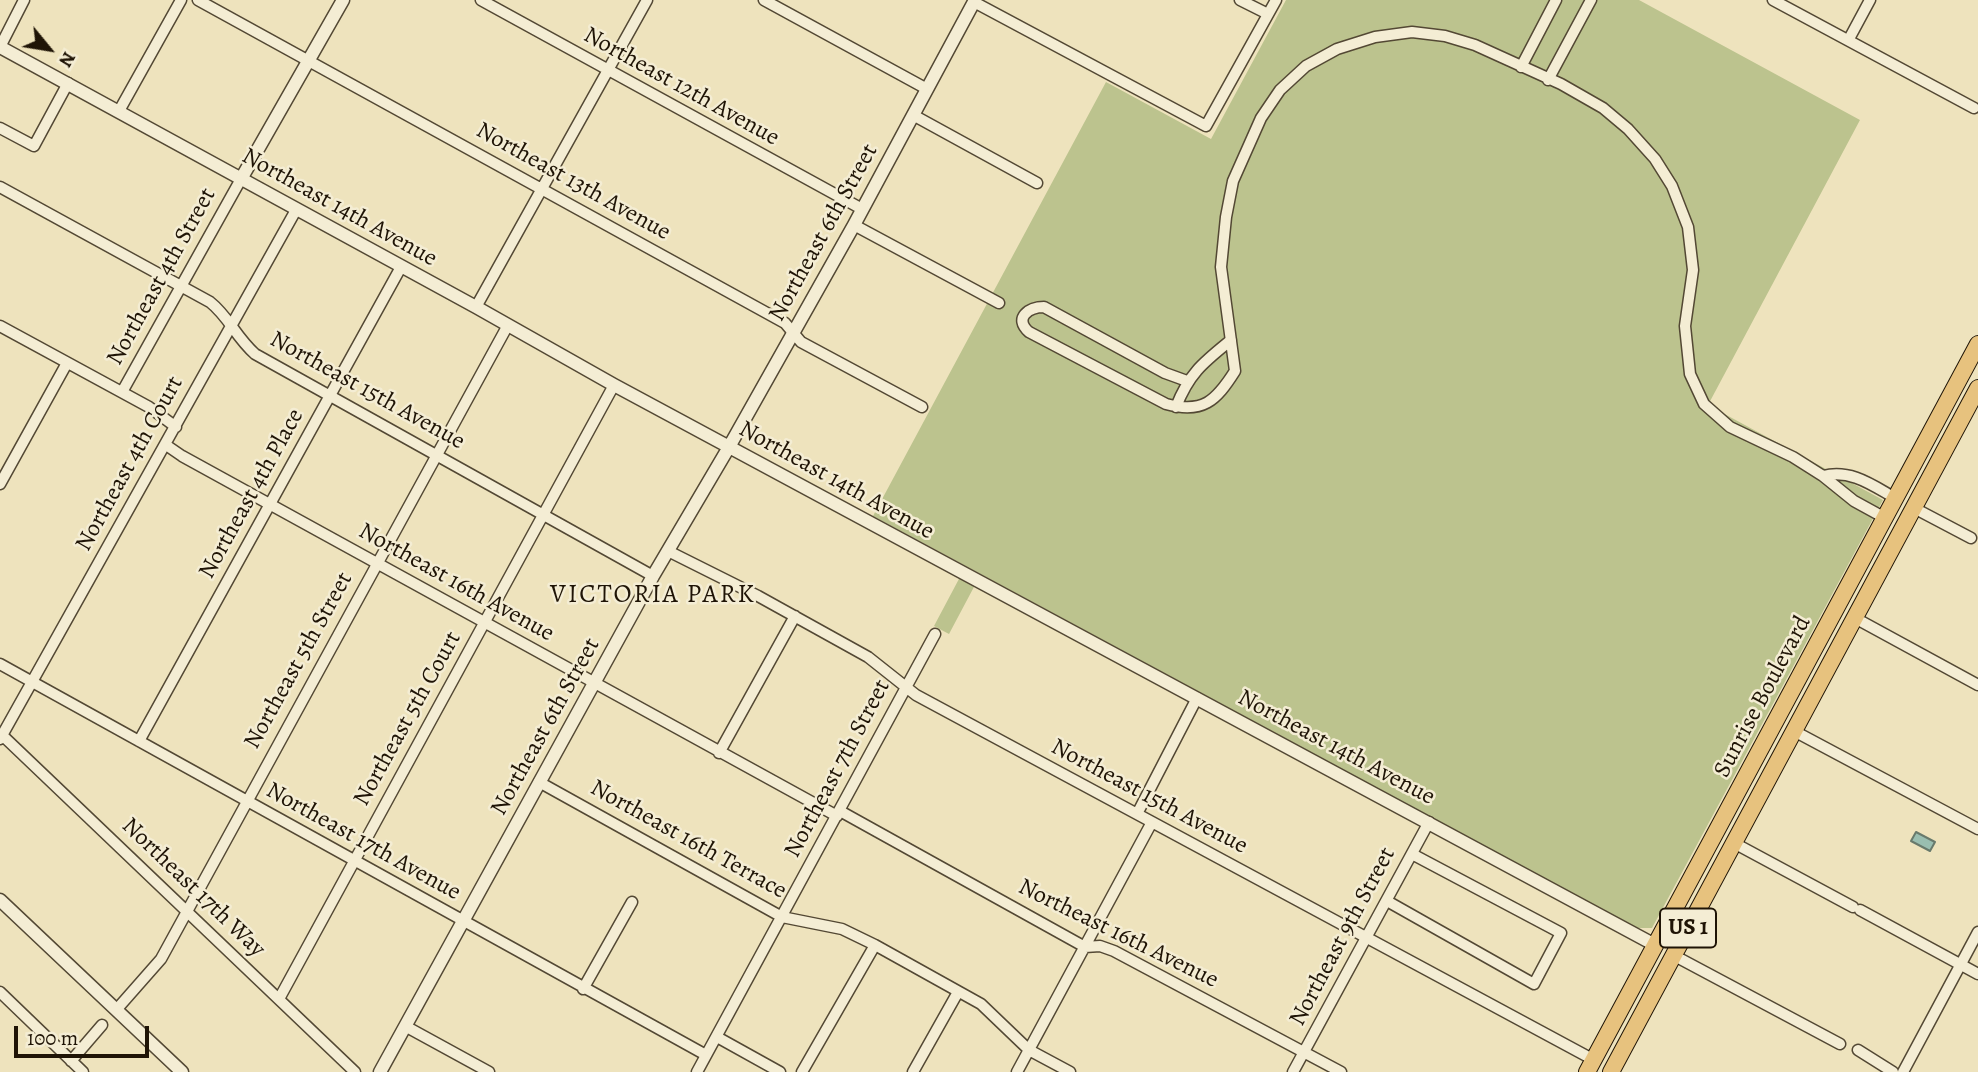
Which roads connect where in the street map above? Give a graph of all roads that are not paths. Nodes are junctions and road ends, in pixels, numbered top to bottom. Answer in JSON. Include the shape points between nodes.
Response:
{"nodes":[{"id":1,"x":24,"y":0,"type":"edge"},
{"id":2,"x":181,"y":0,"type":"edge"},
{"id":3,"x":198,"y":0,"type":"edge"},
{"id":4,"x":343,"y":0,"type":"edge"},
{"id":5,"x":481,"y":0,"type":"edge"},
{"id":6,"x":647,"y":0,"type":"edge"},
{"id":7,"x":764,"y":0,"type":"edge"},
{"id":8,"x":1240,"y":0,"type":"edge"},
{"id":9,"x":1276,"y":0,"type":"edge"},
{"id":10,"x":1556,"y":0,"type":"edge"},
{"id":11,"x":1591,"y":0,"type":"edge"},
{"id":12,"x":1773,"y":0,"type":"edge"},
{"id":13,"x":1870,"y":0,"type":"edge"},
{"id":14,"x":975,"y":1,"type":"edge"},
{"id":15,"x":1268,"y":14,"type":"junction"},
{"id":16,"x":1849,"y":39,"type":"junction"},
{"id":17,"x":0,"y":47,"type":"edge"},
{"id":18,"x":309,"y":61,"type":"junction"},
{"id":19,"x":1521,"y":67,"type":"junction"},
{"id":20,"x":607,"y":70,"type":"junction"},
{"id":21,"x":1548,"y":79,"type":"junction"},
{"id":22,"x":68,"y":83,"type":"junction"},
{"id":23,"x":927,"y":89,"type":"junction"},
{"id":24,"x":1974,"y":108,"type":"dead end"},
{"id":25,"x":119,"y":111,"type":"junction"},
{"id":26,"x":913,"y":115,"type":"junction"},
{"id":27,"x":0,"y":128,"type":"edge"},
{"id":28,"x":241,"y":179,"type":"junction"},
{"id":29,"x":1037,"y":183,"type":"dead end"},
{"id":30,"x":0,"y":187,"type":"edge"},
{"id":31,"x":542,"y":189,"type":"junction"},
{"id":32,"x":296,"y":209,"type":"junction"},
{"id":33,"x":862,"y":209,"type":"junction"},
{"id":34,"x":853,"y":225,"type":"junction"},
{"id":35,"x":401,"y":267,"type":"junction"},
{"id":36,"x":181,"y":286,"type":"junction"},
{"id":37,"x":999,"y":303,"type":"dead end"},
{"id":38,"x":476,"y":307,"type":"junction"},
{"id":39,"x":508,"y":325,"type":"junction"},
{"id":40,"x":0,"y":326,"type":"edge"},
{"id":41,"x":230,"y":327,"type":"junction"},
{"id":42,"x":793,"y":332,"type":"junction"},
{"id":43,"x":1231,"y":340,"type":"junction"},
{"id":44,"x":1978,"y":344,"type":"edge"},
{"id":45,"x":1215,"y":353,"type":"junction"},
{"id":46,"x":67,"y":363,"type":"junction"},
{"id":47,"x":1235,"y":365,"type":"junction"},
{"id":48,"x":1187,"y":381,"type":"junction"},
{"id":49,"x":614,"y":385,"type":"junction"},
{"id":50,"x":1955,"y":386,"type":"junction"},
{"id":51,"x":122,"y":391,"type":"junction"},
{"id":52,"x":1977,"y":393,"type":"edge"},
{"id":53,"x":330,"y":395,"type":"junction"},
{"id":54,"x":922,"y":407,"type":"dead end"},
{"id":55,"x":1176,"y":407,"type":"junction"},
{"id":56,"x":1960,"y":421,"type":"junction"},
{"id":57,"x":176,"y":427,"type":"junction"},
{"id":58,"x":166,"y":445,"type":"junction"},
{"id":59,"x":729,"y":447,"type":"junction"},
{"id":60,"x":437,"y":455,"type":"junction"},
{"id":61,"x":1823,"y":476,"type":"junction"},
{"id":62,"x":0,"y":484,"type":"edge"},
{"id":63,"x":1895,"y":498,"type":"junction"},
{"id":64,"x":271,"y":504,"type":"junction"},
{"id":65,"x":1914,"y":508,"type":"junction"},
{"id":66,"x":543,"y":514,"type":"junction"},
{"id":67,"x":1885,"y":518,"type":"junction"},
{"id":68,"x":1899,"y":536,"type":"junction"},
{"id":69,"x":1970,"y":538,"type":"dead end"},
{"id":70,"x":668,"y":551,"type":"junction"},
{"id":71,"x":376,"y":563,"type":"junction"},
{"id":72,"x":653,"y":576,"type":"junction"},
{"id":73,"x":794,"y":616,"type":"junction"},
{"id":74,"x":1855,"y":618,"type":"junction"},
{"id":75,"x":485,"y":623,"type":"junction"},
{"id":76,"x":935,"y":634,"type":"dead end"},
{"id":77,"x":0,"y":664,"type":"edge"},
{"id":78,"x":32,"y":682,"type":"junction"},
{"id":79,"x":593,"y":683,"type":"junction"},
{"id":80,"x":1978,"y":685,"type":"edge"},
{"id":81,"x":907,"y":687,"type":"junction"},
{"id":82,"x":1791,"y":692,"type":"junction"},
{"id":83,"x":1197,"y":698,"type":"junction"},
{"id":84,"x":1794,"y":731,"type":"junction"},
{"id":85,"x":1,"y":737,"type":"edge"},
{"id":86,"x":139,"y":741,"type":"junction"},
{"id":87,"x":719,"y":753,"type":"junction"},
{"id":88,"x":539,"y":782,"type":"junction"},
{"id":89,"x":246,"y":802,"type":"junction"},
{"id":90,"x":839,"y":814,"type":"junction"},
{"id":91,"x":1137,"y":814,"type":"junction"},
{"id":92,"x":1152,"y":822,"type":"junction"},
{"id":93,"x":1429,"y":822,"type":"junction"},
{"id":94,"x":1978,"y":830,"type":"edge"},
{"id":95,"x":1734,"y":843,"type":"junction"},
{"id":96,"x":1412,"y":854,"type":"junction"},
{"id":97,"x":354,"y":860,"type":"junction"},
{"id":98,"x":0,"y":900,"type":"edge"},
{"id":99,"x":1387,"y":901,"type":"junction"},
{"id":100,"x":632,"y":902,"type":"dead end"},
{"id":101,"x":187,"y":910,"type":"junction"},
{"id":102,"x":782,"y":916,"type":"junction"},
{"id":103,"x":463,"y":922,"type":"junction"},
{"id":104,"x":1978,"y":932,"type":"edge"},
{"id":105,"x":1367,"y":939,"type":"junction"},
{"id":106,"x":874,"y":945,"type":"junction"},
{"id":107,"x":1655,"y":945,"type":"junction"},
{"id":108,"x":1085,"y":947,"type":"junction"},
{"id":109,"x":1674,"y":955,"type":"junction"},
{"id":110,"x":1961,"y":965,"type":"junction"},
{"id":111,"x":1978,"y":974,"type":"edge"},
{"id":112,"x":583,"y":989,"type":"junction"},
{"id":113,"x":0,"y":992,"type":"edge"},
{"id":114,"x":958,"y":992,"type":"junction"},
{"id":115,"x":279,"y":999,"type":"junction"},
{"id":116,"x":117,"y":1009,"type":"junction"},
{"id":117,"x":102,"y":1025,"type":"dead end"},
{"id":118,"x":405,"y":1026,"type":"junction"},
{"id":119,"x":717,"y":1037,"type":"junction"},
{"id":120,"x":1840,"y":1044,"type":"dead end"},
{"id":121,"x":1029,"y":1050,"type":"junction"},
{"id":122,"x":1858,"y":1051,"type":"dead end"},
{"id":123,"x":1304,"y":1052,"type":"junction"},
{"id":124,"x":706,"y":1055,"type":"junction"},
{"id":125,"x":71,"y":1060,"type":"junction"},
{"id":126,"x":1590,"y":1066,"type":"edge"},
{"id":127,"x":1613,"y":1071,"type":"edge"},
{"id":128,"x":83,"y":1072,"type":"edge"},
{"id":129,"x":182,"y":1072,"type":"edge"},
{"id":130,"x":355,"y":1072,"type":"edge"},
{"id":131,"x":380,"y":1072,"type":"edge"},
{"id":132,"x":489,"y":1072,"type":"edge"},
{"id":133,"x":697,"y":1072,"type":"edge"},
{"id":134,"x":780,"y":1072,"type":"edge"},
{"id":135,"x":803,"y":1072,"type":"edge"},
{"id":136,"x":912,"y":1072,"type":"edge"},
{"id":137,"x":1017,"y":1072,"type":"edge"},
{"id":138,"x":1070,"y":1072,"type":"edge"},
{"id":139,"x":1293,"y":1072,"type":"edge"},
{"id":140,"x":1341,"y":1072,"type":"edge"},
{"id":141,"x":1893,"y":1072,"type":"edge"},
{"id":142,"x":1903,"y":1072,"type":"edge"}],
"edges":[{"from":1,"to":17,"type":"street"},
{"from":2,"to":25,"type":"street"},
{"from":3,"to":18,"type":"street","name":"Northeast 13th Avenue"},
{"from":4,"to":18,"type":"street","name":"Northeast 4th Street"},
{"from":5,"to":20,"type":"street","name":"Northeast 12th Avenue"},
{"from":6,"to":20,"type":"street"},
{"from":7,"to":23,"type":"street"},
{"from":8,"to":15,"type":"street"},
{"from":9,"to":15,"type":"street"},
{"from":10,"to":19,"type":"street"},
{"from":11,"to":21,"type":"street"},
{"from":12,"to":16,"type":"street"},
{"from":13,"to":16,"type":"street"},
{"from":14,"to":15,"type":"street","via":[[1206,126]]},
{"from":14,"to":23,"type":"street","name":"Northeast 6th Street"},
{"from":16,"to":24,"type":"street"},
{"from":17,"to":22,"type":"street","name":"Northeast 14th Avenue"},
{"from":18,"to":28,"type":"street","name":"Northeast 4th Street"},
{"from":18,"to":31,"type":"street","name":"Northeast 13th Avenue"},
{"from":19,"to":21,"type":"street"},
{"from":19,"to":43,"type":"street","via":[[1460,40],[1412,32],[1375,37],[1306,65],[1280,90],[1261,118],[1233,181],[1221,267]]},
{"from":20,"to":31,"type":"street"},
{"from":20,"to":33,"type":"street","name":"Northeast 12th Avenue"},
{"from":21,"to":61,"type":"street","via":[[1603,108],[1628,129],[1672,186],[1688,230],[1693,270],[1685,326],[1690,374],[1704,404],[1730,427]]},
{"from":22,"to":25,"type":"street","name":"Northeast 14th Avenue"},
{"from":22,"to":27,"type":"street","via":[[34,146]]},
{"from":23,"to":26,"type":"street","name":"Northeast 6th Street"},
{"from":25,"to":28,"type":"street","name":"Northeast 14th Avenue"},
{"from":26,"to":29,"type":"street"},
{"from":26,"to":33,"type":"street","name":"Northeast 6th Street"},
{"from":28,"to":32,"type":"street","name":"Northeast 14th Avenue"},
{"from":28,"to":36,"type":"street","name":"Northeast 4th Street"},
{"from":30,"to":36,"type":"street","name":"Northeast 15th Avenue"},
{"from":31,"to":38,"type":"street"},
{"from":31,"to":42,"type":"street","name":"Northeast 13th Avenue","via":[[785,323]]},
{"from":32,"to":35,"type":"street","name":"Northeast 14th Avenue"},
{"from":32,"to":41,"type":"street","name":"Northeast 4th Court"},
{"from":33,"to":34,"type":"street","name":"Northeast 6th Street"},
{"from":34,"to":37,"type":"street"},
{"from":34,"to":42,"type":"street","name":"Northeast 6th Street"},
{"from":35,"to":38,"type":"street","name":"Northeast 14th Avenue"},
{"from":35,"to":53,"type":"street","name":"Northeast 4th Place"},
{"from":36,"to":41,"type":"street","name":"Northeast 15th Avenue","via":[[210,302]]},
{"from":36,"to":51,"type":"street","name":"Northeast 4th Street"},
{"from":38,"to":39,"type":"street","name":"Northeast 14th Avenue"},
{"from":39,"to":49,"type":"street","name":"Northeast 14th Avenue"},
{"from":39,"to":60,"type":"street","name":"Northeast 5th Street"},
{"from":40,"to":46,"type":"street"},
{"from":41,"to":53,"type":"street","name":"Northeast 15th Avenue","via":[[255,354]]},
{"from":41,"to":57,"type":"street","name":"Northeast 4th Court"},
{"from":42,"to":54,"type":"street","name":"Northeast 13th Avenue","via":[[801,342]]},
{"from":42,"to":59,"type":"street","name":"Northeast 6th Street"},
{"from":43,"to":45,"type":"street"},
{"from":43,"to":47,"type":"street"},
{"from":44,"to":50,"type":"main road","name":"Sunrise Boulevard","number":"US 1"},
{"from":45,"to":47,"type":"street"},
{"from":45,"to":48,"type":"street"},
{"from":46,"to":51,"type":"street"},
{"from":46,"to":62,"type":"street"},
{"from":47,"to":55,"type":"street","via":[[1225,387],[1209,403],[1190,409]]},
{"from":48,"to":55,"type":"street"},
{"from":48,"to":55,"type":"street","via":[[1044,307],[1033,307],[1022,320],[1028,332]]},
{"from":49,"to":59,"type":"street","name":"Northeast 14th Avenue"},
{"from":49,"to":66,"type":"street","name":"Northeast 5th Court"},
{"from":50,"to":56,"type":"main road"},
{"from":50,"to":63,"type":"main road","name":"Sunrise Boulevard","number":"US 1"},
{"from":51,"to":57,"type":"street"},
{"from":52,"to":56,"type":"main road","name":"Sunrise Boulevard","number":"US 1"},
{"from":53,"to":60,"type":"street","name":"Northeast 15th Avenue"},
{"from":53,"to":64,"type":"street","name":"Northeast 4th Place"},
{"from":56,"to":65,"type":"main road","name":"Sunrise Boulevard","number":"US 1"},
{"from":57,"to":58,"type":"street","name":"Northeast 4th Court"},
{"from":58,"to":64,"type":"street","name":"Northeast 16th Avenue"},
{"from":58,"to":78,"type":"street","name":"Northeast 4th Court"},
{"from":59,"to":70,"type":"street","name":"Northeast 6th Street"},
{"from":59,"to":83,"type":"street","name":"Northeast 14th Avenue"},
{"from":60,"to":66,"type":"street","name":"Northeast 15th Avenue"},
{"from":60,"to":71,"type":"street","name":"Northeast 5th Street"},
{"from":61,"to":63,"type":"street","via":[[1856,477]]},
{"from":61,"to":67,"type":"street"},
{"from":63,"to":67,"type":"main road","name":"Sunrise Boulevard","number":"US 1"},
{"from":63,"to":68,"type":"main road"},
{"from":64,"to":71,"type":"street","name":"Northeast 16th Avenue"},
{"from":64,"to":86,"type":"street","name":"Northeast 4th Place"},
{"from":65,"to":68,"type":"main road","name":"Sunrise Boulevard","number":"US 1"},
{"from":65,"to":69,"type":"street"},
{"from":66,"to":72,"type":"street","name":"Northeast 15th Avenue"},
{"from":66,"to":75,"type":"street","name":"Northeast 5th Court"},
{"from":67,"to":82,"type":"main road","name":"Sunrise Boulevard","number":"US 1"},
{"from":68,"to":74,"type":"main road","name":"Sunrise Boulevard","number":"US 1"},
{"from":70,"to":72,"type":"street","name":"Northeast 6th Street"},
{"from":70,"to":73,"type":"street","name":"Northeast 15th Avenue"},
{"from":71,"to":75,"type":"street","name":"Northeast 16th Avenue"},
{"from":71,"to":89,"type":"street","name":"Northeast 5th Street"},
{"from":72,"to":79,"type":"street","name":"Northeast 6th Street"},
{"from":73,"to":81,"type":"street","name":"Northeast 15th Avenue","via":[[868,657]]},
{"from":73,"to":87,"type":"street"},
{"from":74,"to":80,"type":"street"},
{"from":74,"to":84,"type":"main road","name":"Sunrise Boulevard","number":"US 1"},
{"from":75,"to":79,"type":"street","name":"Northeast 16th Avenue"},
{"from":75,"to":97,"type":"street","name":"Northeast 5th Court"},
{"from":76,"to":81,"type":"street","name":"Northeast 7th Street"},
{"from":77,"to":78,"type":"street","name":"Northeast 17th Avenue"},
{"from":78,"to":85,"type":"street","name":"Northeast 4th Court"},
{"from":78,"to":86,"type":"street","name":"Northeast 17th Avenue"},
{"from":79,"to":87,"type":"street","name":"Northeast 16th Avenue"},
{"from":79,"to":88,"type":"street","name":"Northeast 6th Street"},
{"from":81,"to":90,"type":"street","name":"Northeast 7th Street"},
{"from":81,"to":91,"type":"street","name":"Northeast 15th Avenue"},
{"from":82,"to":84,"type":"main road","via":[[1789,713]]},
{"from":82,"to":107,"type":"main road","name":"Sunrise Boulevard","number":"US 1"},
{"from":83,"to":91,"type":"street"},
{"from":83,"to":93,"type":"street","name":"Northeast 14th Avenue"},
{"from":84,"to":94,"type":"street"},
{"from":84,"to":95,"type":"main road","name":"Sunrise Boulevard","number":"US 1"},
{"from":85,"to":101,"type":"street","name":"Northeast 17th Way"},
{"from":86,"to":89,"type":"street","name":"Northeast 17th Avenue"},
{"from":87,"to":90,"type":"street","name":"Northeast 16th Avenue"},
{"from":88,"to":102,"type":"street","name":"Northeast 16th Terrace"},
{"from":88,"to":103,"type":"street","name":"Northeast 6th Street"},
{"from":89,"to":97,"type":"street","name":"Northeast 17th Avenue"},
{"from":89,"to":101,"type":"street","name":"Northeast 5th Street"},
{"from":90,"to":102,"type":"street","name":"Northeast 7th Street"},
{"from":90,"to":108,"type":"street","name":"Northeast 16th Avenue"},
{"from":91,"to":92,"type":"street","name":"Northeast 15th Avenue"},
{"from":92,"to":105,"type":"street","name":"Northeast 15th Avenue"},
{"from":92,"to":108,"type":"street"},
{"from":93,"to":96,"type":"street","name":"Northeast 9th Street"},
{"from":93,"to":107,"type":"street","name":"Northeast 14th Avenue"},
{"from":95,"to":109,"type":"main road","name":"Sunrise Boulevard","number":"US 1"},
{"from":95,"to":110,"type":"street"},
{"from":96,"to":99,"type":"street","name":"Northeast 9th Street"},
{"from":96,"to":99,"type":"street","via":[[1561,933],[1556,943],[1534,984]]},
{"from":97,"to":103,"type":"street","name":"Northeast 17th Avenue"},
{"from":97,"to":115,"type":"street","name":"Northeast 5th Court"},
{"from":98,"to":116,"type":"street"},
{"from":99,"to":105,"type":"street","name":"Northeast 9th Street"},
{"from":100,"to":112,"type":"street"},
{"from":101,"to":115,"type":"street","name":"Northeast 17th Way"},
{"from":101,"to":116,"type":"street","name":"Northeast 5th Street","via":[[161,959]]},
{"from":102,"to":106,"type":"street","name":"Northeast 16th Terrace","via":[[842,929]]},
{"from":102,"to":119,"type":"street","name":"Northeast 7th Street"},
{"from":103,"to":112,"type":"street","name":"Northeast 17th Avenue"},
{"from":103,"to":118,"type":"street","name":"Northeast 6th Street"},
{"from":104,"to":110,"type":"street"},
{"from":105,"to":123,"type":"street","name":"Northeast 9th Street"},
{"from":105,"to":126,"type":"street","name":"Northeast 15th Avenue"},
{"from":106,"to":114,"type":"street","name":"Northeast 16th Terrace"},
{"from":106,"to":135,"type":"street"},
{"from":107,"to":126,"type":"main road","name":"Sunrise Boulevard","number":"US 1"},
{"from":108,"to":121,"type":"street"},
{"from":108,"to":123,"type":"street","name":"Northeast 16th Avenue","via":[[1114,951]]},
{"from":109,"to":120,"type":"street"},
{"from":109,"to":127,"type":"main road","name":"Sunrise Boulevard","number":"US 1"},
{"from":110,"to":111,"type":"street"},
{"from":110,"to":142,"type":"street"},
{"from":112,"to":124,"type":"street","name":"Northeast 17th Avenue"},
{"from":113,"to":125,"type":"street"},
{"from":114,"to":121,"type":"street","name":"Northeast 16th Terrace","via":[[981,1004]]},
{"from":114,"to":136,"type":"street"},
{"from":115,"to":130,"type":"street","name":"Northeast 17th Way"},
{"from":116,"to":129,"type":"street"},
{"from":117,"to":125,"type":"street"},
{"from":118,"to":131,"type":"street","name":"Northeast 6th Street"},
{"from":118,"to":132,"type":"street"},
{"from":119,"to":124,"type":"street","name":"Northeast 7th Street"},
{"from":119,"to":134,"type":"street"},
{"from":121,"to":137,"type":"street"},
{"from":121,"to":138,"type":"street","name":"Northeast 16th Terrace"},
{"from":122,"to":141,"type":"street"},
{"from":123,"to":139,"type":"street","name":"Northeast 9th Street"},
{"from":123,"to":140,"type":"street","name":"Northeast 16th Avenue"},
{"from":124,"to":133,"type":"street","name":"Northeast 7th Street"},
{"from":125,"to":128,"type":"street"},
{"from":126,"to":127,"type":"street","name":"Northeast 15th Avenue"}]}
